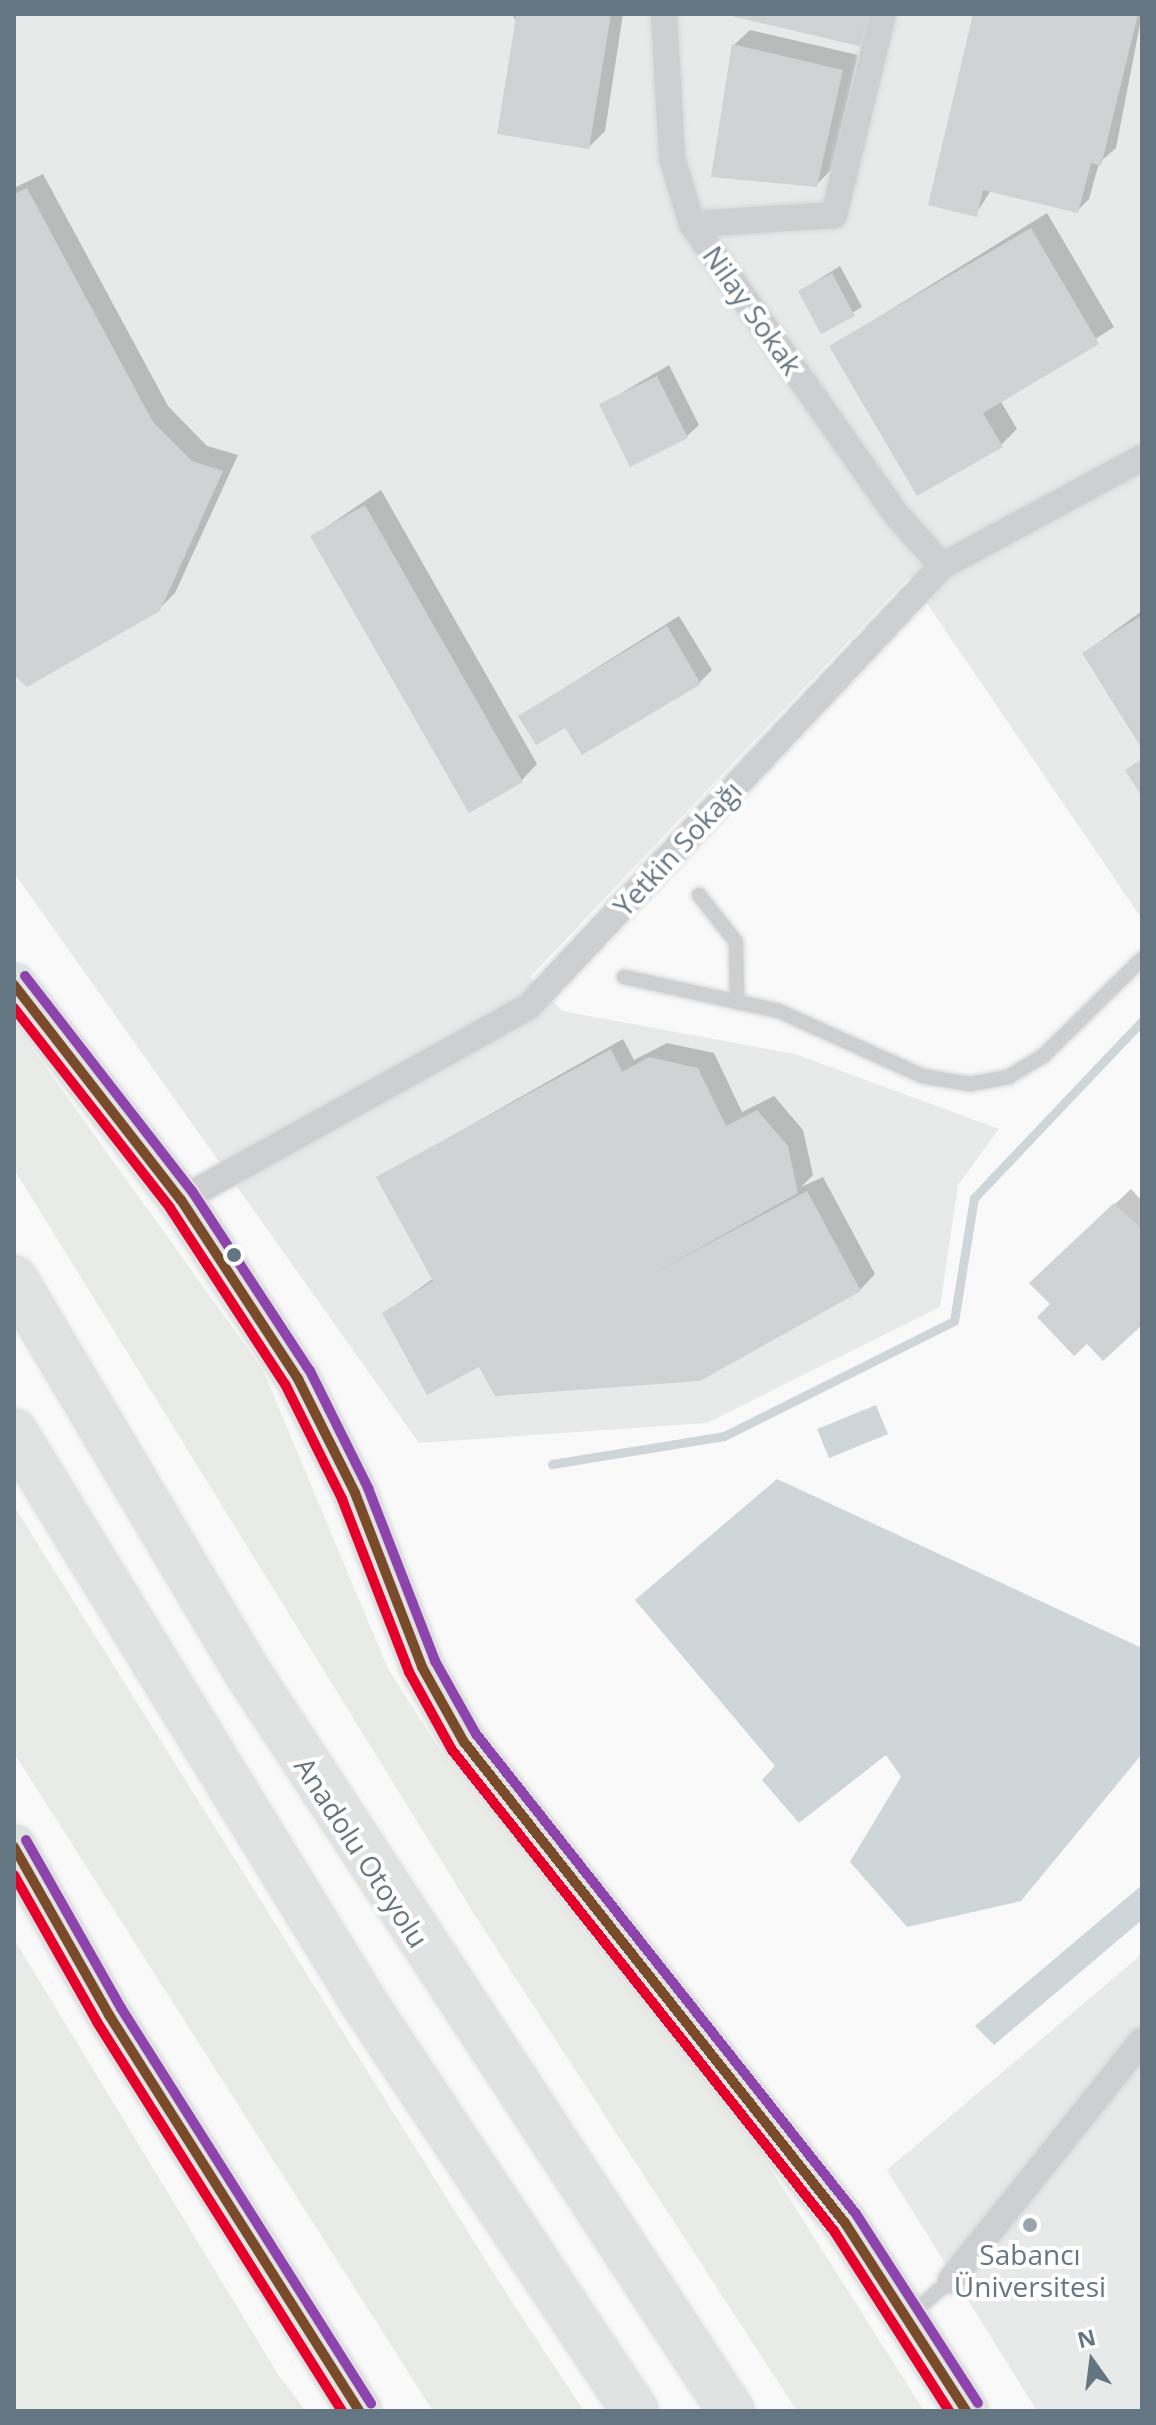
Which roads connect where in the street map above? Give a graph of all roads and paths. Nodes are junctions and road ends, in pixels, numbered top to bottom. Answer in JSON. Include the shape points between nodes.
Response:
{"nodes":[{"id":1,"x":664,"y":14,"type":"edge"},
{"id":2,"x":883,"y":14,"type":"edge"},
{"id":3,"x":692,"y":224,"type":"junction"},
{"id":4,"x":1142,"y":458,"type":"edge"},
{"id":5,"x":942,"y":566,"type":"junction"},
{"id":6,"x":699,"y":895,"type":"dead end"},
{"id":7,"x":1142,"y":959,"type":"edge"},
{"id":8,"x":624,"y":977,"type":"dead end"},
{"id":9,"x":14,"y":985,"type":"edge"},
{"id":10,"x":737,"y":1002,"type":"junction"},
{"id":11,"x":181,"y":1200,"type":"junction"},
{"id":12,"x":14,"y":1279,"type":"edge"},
{"id":13,"x":14,"y":1432,"type":"edge"},
{"id":14,"x":14,"y":1847,"type":"edge"},
{"id":15,"x":1142,"y":2041,"type":"edge"},
{"id":16,"x":951,"y":2280,"type":"joint"},
{"id":17,"x":910,"y":2315,"type":"junction"},
{"id":18,"x":359,"y":2411,"type":"edge"},
{"id":19,"x":635,"y":2411,"type":"edge"},
{"id":20,"x":731,"y":2411,"type":"edge"},
{"id":21,"x":966,"y":2411,"type":"edge"}],
"edges":[{"from":1,"to":3,"type":"street","name":"Nilay Sokak","via":[[672,158]]},
{"from":2,"to":3,"type":"street","via":[[834,215]]},
{"from":3,"to":5,"type":"street","name":"Nilay Sokak","via":[[896,514]]},
{"from":4,"to":5,"type":"street","name":"Yetkin Sokağı"},
{"from":5,"to":11,"type":"street","name":"Yetkin Sokağı","via":[[529,1006]]},
{"from":6,"to":10,"type":"lane","via":[[736,942]]},
{"from":7,"to":10,"type":"lane","via":[[1043,1056],[993,1082],[922,1076],[828,1030]]},
{"from":8,"to":10,"type":"lane"},
{"from":9,"to":11,"type":"main road"},
{"from":11,"to":17,"type":"main road","via":[[298,1379],[355,1493],[422,1667],[464,1742],[759,2112]]},
{"from":12,"to":20,"type":"highway","name":"Anadolu Otoyolu","via":[[254,1683]]},
{"from":13,"to":19,"type":"highway","via":[[364,2003]]},
{"from":14,"to":18,"type":"main road","via":[[109,2015]]},
{"from":15,"to":16,"type":"street"},
{"from":16,"to":17,"type":"lane"},
{"from":17,"to":21,"type":"main road"}]}
